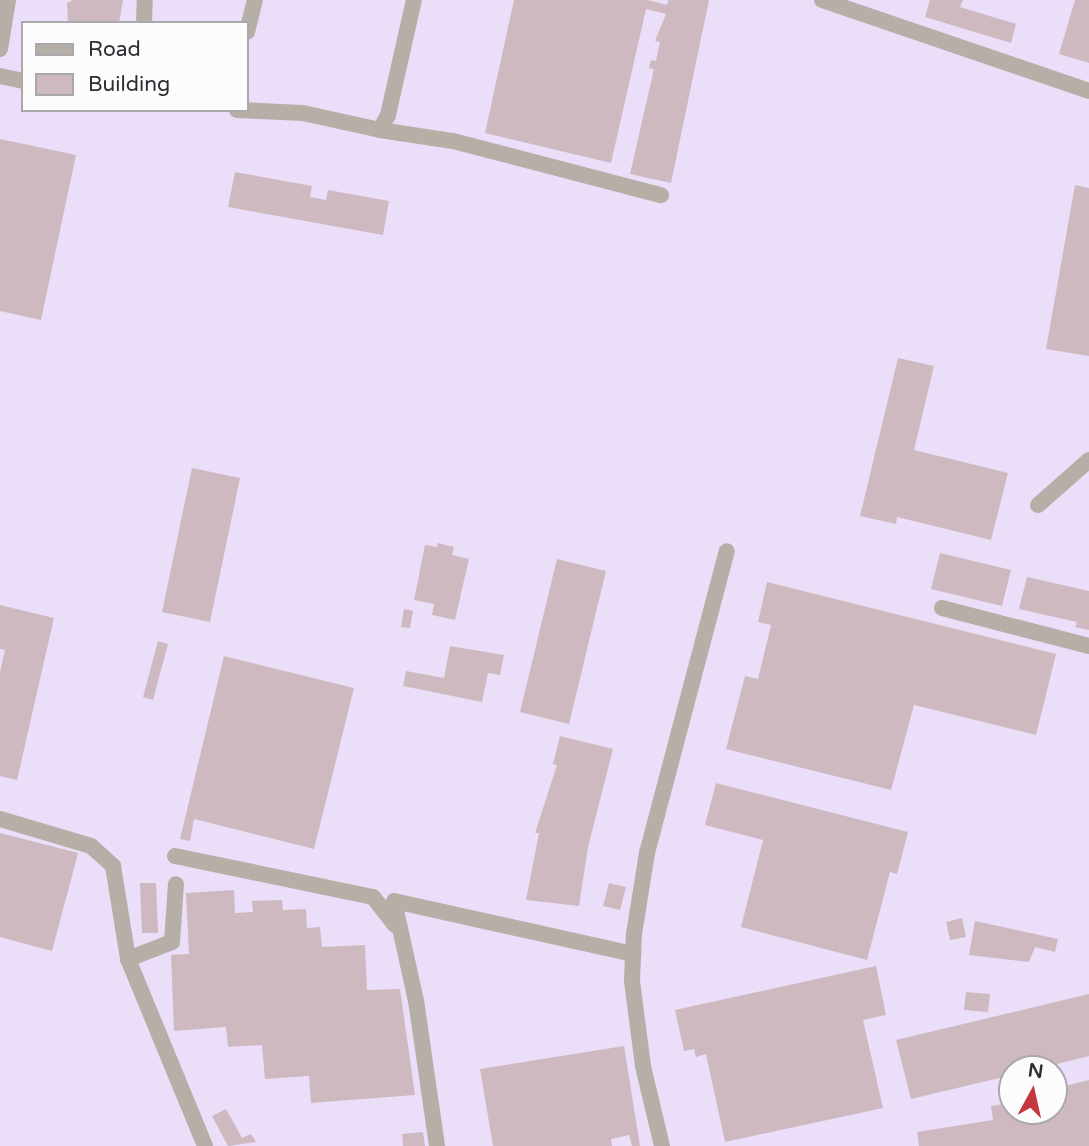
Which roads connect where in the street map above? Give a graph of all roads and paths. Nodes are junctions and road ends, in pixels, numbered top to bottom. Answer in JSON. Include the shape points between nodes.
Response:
{"nodes":[{"id":1,"x":8,"y":0,"type":"edge"},
{"id":2,"x":145,"y":0,"type":"edge"},
{"id":3,"x":255,"y":0,"type":"edge"},
{"id":4,"x":414,"y":0,"type":"edge"},
{"id":5,"x":822,"y":0,"type":"edge"},
{"id":6,"x":144,"y":21,"type":"edge"},
{"id":7,"x":248,"y":28,"type":"edge"},
{"id":8,"x":0,"y":49,"type":"edge"},
{"id":9,"x":0,"y":76,"type":"edge"},
{"id":10,"x":21,"y":80,"type":"edge"},
{"id":11,"x":1089,"y":92,"type":"edge"},
{"id":12,"x":248,"y":110,"type":"edge"},
{"id":13,"x":380,"y":130,"type":"junction"},
{"id":14,"x":661,"y":195,"type":"dead end"},
{"id":15,"x":1089,"y":460,"type":"edge"},
{"id":16,"x":1038,"y":505,"type":"dead end"},
{"id":17,"x":727,"y":551,"type":"dead end"},
{"id":18,"x":942,"y":608,"type":"dead end"},
{"id":19,"x":1089,"y":646,"type":"edge"},
{"id":20,"x":0,"y":818,"type":"edge"},
{"id":21,"x":175,"y":856,"type":"dead end"},
{"id":22,"x":176,"y":884,"type":"dead end"},
{"id":23,"x":397,"y":927,"type":"junction"},
{"id":24,"x":633,"y":954,"type":"junction"},
{"id":25,"x":128,"y":960,"type":"junction"},
{"id":26,"x":205,"y":1146,"type":"edge"},
{"id":27,"x":437,"y":1146,"type":"edge"},
{"id":28,"x":663,"y":1146,"type":"edge"}],
"edges":[{"from":1,"to":8,"type":"street"},
{"from":2,"to":6,"type":"street"},
{"from":3,"to":7,"type":"street"},
{"from":4,"to":13,"type":"street","via":[[388,115]]},
{"from":5,"to":11,"type":"street"},
{"from":9,"to":10,"type":"street"},
{"from":12,"to":13,"type":"street","via":[[303,113]]},
{"from":13,"to":14,"type":"street","via":[[453,141]]},
{"from":15,"to":16,"type":"street"},
{"from":17,"to":24,"type":"street","via":[[647,853]]},
{"from":18,"to":19,"type":"street"},
{"from":20,"to":25,"type":"street","via":[[68,836],[103,854],[118,883]]},
{"from":21,"to":23,"type":"street","via":[[373,897]]},
{"from":22,"to":25,"type":"street","via":[[172,942]]},
{"from":23,"to":24,"type":"street","via":[[393,905],[397,899]]},
{"from":23,"to":27,"type":"street","via":[[416,1001]]},
{"from":24,"to":28,"type":"street","via":[[643,1066]]},
{"from":25,"to":26,"type":"street"}]}
